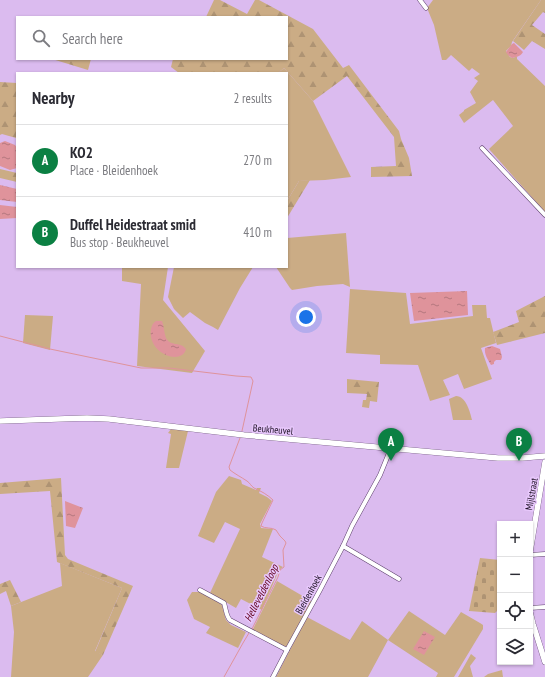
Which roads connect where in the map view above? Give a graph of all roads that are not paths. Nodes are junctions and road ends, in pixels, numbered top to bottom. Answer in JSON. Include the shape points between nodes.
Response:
{"nodes":[{"id":1,"x":420,"y":0,"type":"edge"},
{"id":2,"x":426,"y":8,"type":"dead end"},
{"id":3,"x":482,"y":148,"type":"dead end"},
{"id":4,"x":545,"y":215,"type":"edge"},
{"id":5,"x":0,"y":421,"type":"edge"},
{"id":6,"x":391,"y":448,"type":"junction"},
{"id":7,"x":545,"y":456,"type":"edge"},
{"id":8,"x":545,"y":462,"type":"edge"},
{"id":9,"x":533,"y":534,"type":"edge"},
{"id":10,"x":344,"y":546,"type":"junction"},
{"id":11,"x":545,"y":554,"type":"edge"},
{"id":12,"x":533,"y":555,"type":"edge"},
{"id":13,"x":399,"y":579,"type":"dead end"},
{"id":14,"x":200,"y":590,"type":"dead end"},
{"id":15,"x":545,"y":607,"type":"edge"},
{"id":16,"x":533,"y":608,"type":"edge"},
{"id":17,"x":533,"y":624,"type":"edge"},
{"id":18,"x":287,"y":650,"type":"junction"},
{"id":19,"x":545,"y":662,"type":"edge"},
{"id":20,"x":273,"y":677,"type":"edge"}],
"edges":[{"from":1,"to":2,"type":"street"},
{"from":3,"to":4,"type":"street"},
{"from":5,"to":6,"type":"street","name":"Beukheuvel","via":[[109,419],[244,435]]},
{"from":6,"to":7,"type":"street","name":"Beukheuvel","via":[[503,458]]},
{"from":6,"to":10,"type":"street","name":"Bleidenhoek"},
{"from":8,"to":9,"type":"street","name":"Mijlstraat"},
{"from":10,"to":13,"type":"street"},
{"from":10,"to":18,"type":"street","name":"Bleidenhoek"},
{"from":11,"to":12,"type":"street"},
{"from":14,"to":18,"type":"street","via":[[224,603],[230,620]]},
{"from":15,"to":16,"type":"street"},
{"from":17,"to":19,"type":"street"},
{"from":18,"to":20,"type":"street","name":"Bleidenhoek"}]}
